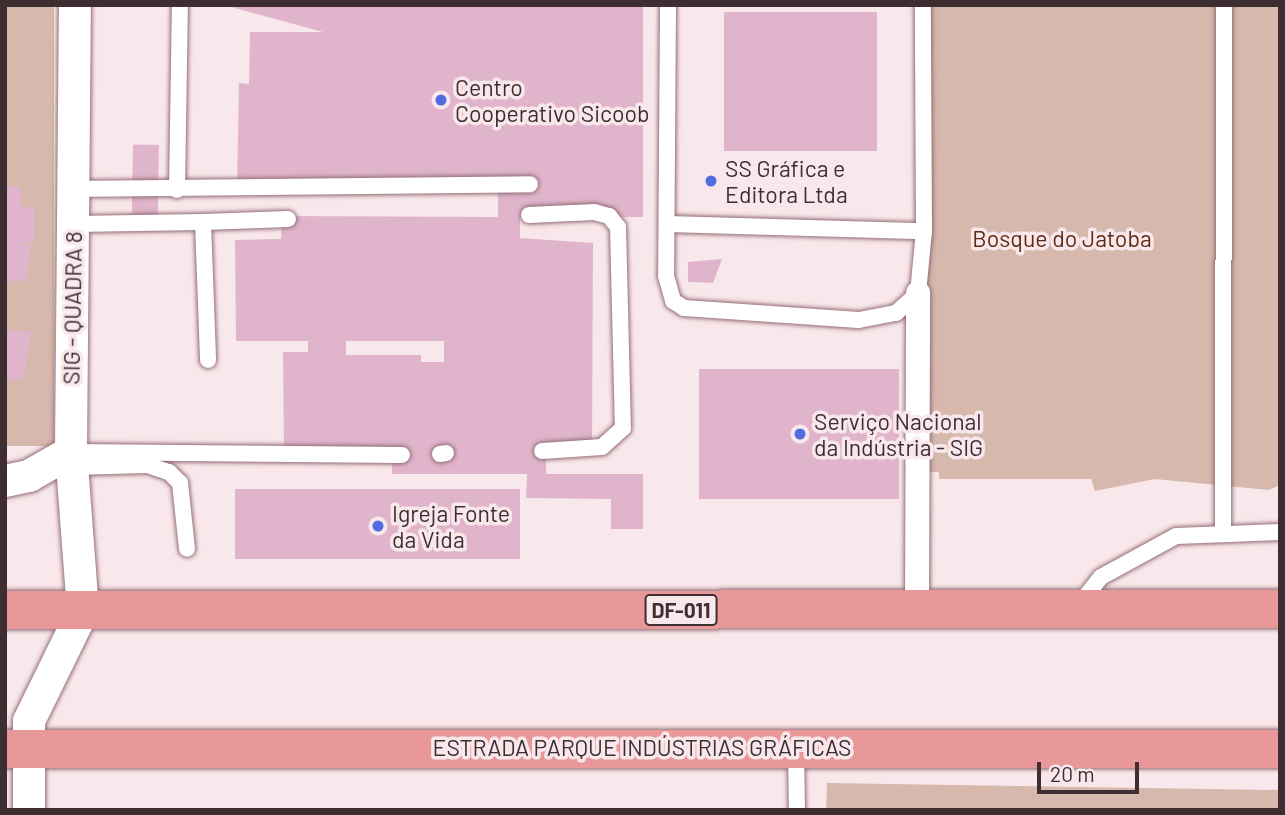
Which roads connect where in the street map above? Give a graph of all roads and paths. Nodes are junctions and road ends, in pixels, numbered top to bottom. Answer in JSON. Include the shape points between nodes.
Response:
{"nodes":[{"id":1,"x":75,"y":5,"type":"edge"},
{"id":2,"x":180,"y":5,"type":"edge"},
{"id":3,"x":668,"y":5,"type":"edge"},
{"id":4,"x":923,"y":5,"type":"edge"},
{"id":5,"x":1224,"y":5,"type":"edge"},
{"id":6,"x":530,"y":184,"type":"dead end"},
{"id":7,"x":74,"y":188,"type":"junction"},
{"id":8,"x":177,"y":190,"type":"junction"},
{"id":9,"x":529,"y":215,"type":"dead end"},
{"id":10,"x":288,"y":219,"type":"dead end"},
{"id":11,"x":203,"y":222,"type":"junction"},
{"id":12,"x":72,"y":224,"type":"junction"},
{"id":13,"x":667,"y":224,"type":"junction"},
{"id":14,"x":924,"y":231,"type":"junction"},
{"id":15,"x":918,"y":293,"type":"junction"},
{"id":16,"x":208,"y":360,"type":"dead end"},
{"id":17,"x":542,"y":451,"type":"dead end"},
{"id":18,"x":402,"y":455,"type":"dead end"},
{"id":19,"x":71,"y":459,"type":"junction"},
{"id":20,"x":5,"y":481,"type":"edge"},
{"id":21,"x":1223,"y":531,"type":"junction"},
{"id":22,"x":1280,"y":532,"type":"edge"},
{"id":23,"x":187,"y":549,"type":"dead end"},
{"id":24,"x":1280,"y":609,"type":"edge"},
{"id":25,"x":5,"y":610,"type":"edge"},
{"id":26,"x":917,"y":610,"type":"junction"},
{"id":27,"x":1075,"y":610,"type":"junction"},
{"id":28,"x":83,"y":611,"type":"junction"},
{"id":29,"x":21,"y":740,"type":"edge"},
{"id":30,"x":796,"y":748,"type":"junction"},
{"id":31,"x":1280,"y":749,"type":"edge"},
{"id":32,"x":29,"y":810,"type":"edge"},
{"id":33,"x":797,"y":810,"type":"edge"}],
"edges":[{"from":1,"to":7,"type":"street","name":"SIG - QUADRA 8"},
{"from":2,"to":8,"type":"lane"},
{"from":3,"to":13,"type":"lane"},
{"from":4,"to":14,"type":"lane"},
{"from":5,"to":21,"type":"lane"},
{"from":6,"to":8,"type":"lane"},
{"from":7,"to":8,"type":"lane"},
{"from":7,"to":12,"type":"street","name":"SIG - QUADRA 8"},
{"from":9,"to":17,"type":"lane","via":[[594,212],[609,216],[618,227],[623,428],[602,447]]},
{"from":10,"to":11,"type":"lane"},
{"from":11,"to":12,"type":"lane"},
{"from":11,"to":16,"type":"lane"},
{"from":12,"to":19,"type":"street","name":"SIG - QUADRA 8"},
{"from":13,"to":14,"type":"lane"},
{"from":13,"to":15,"type":"lane","via":[[668,292],[684,308],[859,320],[896,313]]},
{"from":14,"to":15,"type":"lane"},
{"from":15,"to":26,"type":"street"},
{"from":18,"to":19,"type":"lane"},
{"from":19,"to":20,"type":"street"},
{"from":19,"to":23,"type":"lane","via":[[148,465],[169,472],[180,483]]},
{"from":19,"to":28,"type":"street","name":"SIG - QUADRA 8"},
{"from":21,"to":22,"type":"lane"},
{"from":21,"to":27,"type":"lane","via":[[1176,536],[1143,550],[1101,578]]},
{"from":24,"to":27,"type":"main road","number":"DF-011"},
{"from":25,"to":28,"type":"main road","number":"DF-011"},
{"from":26,"to":27,"type":"main road","number":"DF-011"},
{"from":26,"to":28,"type":"main road","number":"DF-011"},
{"from":28,"to":29,"type":"street"},
{"from":29,"to":30,"type":"main road","name":"ESTRADA PARQUE INDÚSTRIAS GRÁFICAS"},
{"from":29,"to":32,"type":"street"},
{"from":30,"to":31,"type":"main road","name":"ESTRADA PARQUE INDÚSTRIAS GRÁFICAS"},
{"from":30,"to":33,"type":"lane"}]}
